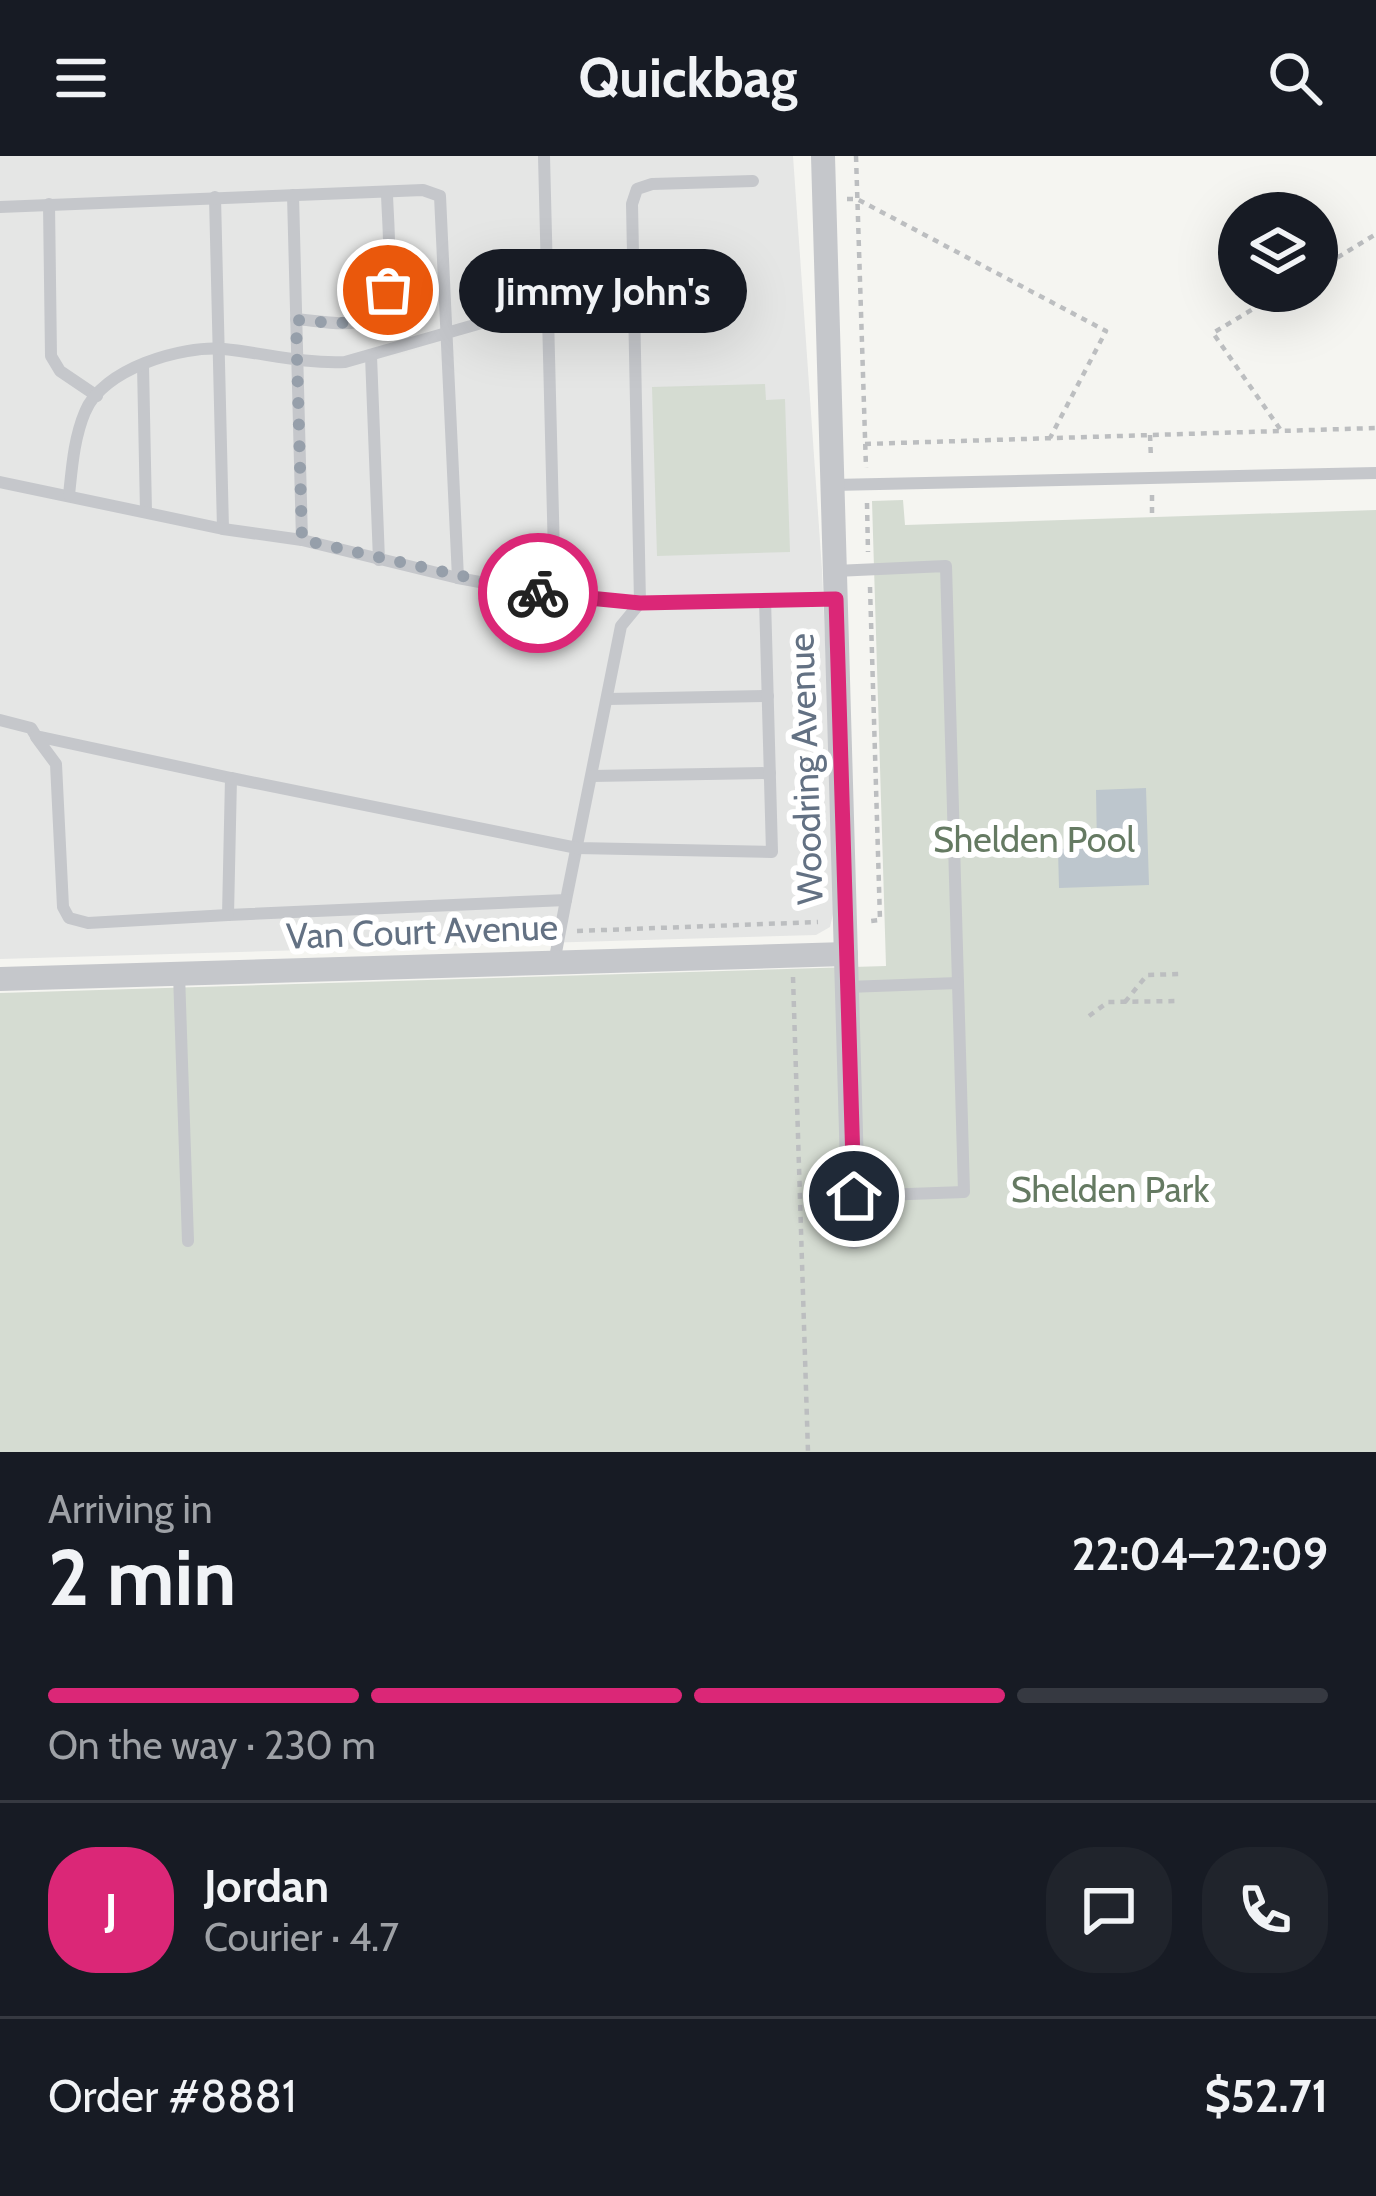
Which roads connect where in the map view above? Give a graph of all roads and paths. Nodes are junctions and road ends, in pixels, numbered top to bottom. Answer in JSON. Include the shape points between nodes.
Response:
{"nodes":[{"id":1,"x":544,"y":156,"type":"edge"},
{"id":2,"x":824,"y":156,"type":"edge"},
{"id":3,"x":753,"y":182,"type":"dead end"},
{"id":4,"x":387,"y":192,"type":"junction"},
{"id":5,"x":293,"y":195,"type":"junction"},
{"id":6,"x":214,"y":197,"type":"junction"},
{"id":7,"x":825,"y":200,"type":"junction"},
{"id":8,"x":50,"y":204,"type":"junction"},
{"id":9,"x":0,"y":207,"type":"edge"},
{"id":10,"x":1376,"y":235,"type":"edge"},
{"id":11,"x":1338,"y":258,"type":"edge"},
{"id":12,"x":547,"y":260,"type":"junction"},
{"id":13,"x":633,"y":260,"type":"junction"},
{"id":14,"x":1248,"y":312,"type":"edge"},
{"id":15,"x":548,"y":315,"type":"junction"},
{"id":16,"x":296,"y":320,"type":"junction"},
{"id":17,"x":449,"y":331,"type":"junction"},
{"id":18,"x":1106,"y":332,"type":"junction"},
{"id":19,"x":1114,"y":334,"type":"dead end"},
{"id":20,"x":219,"y":348,"type":"junction"},
{"id":21,"x":371,"y":356,"type":"junction"},
{"id":22,"x":297,"y":359,"type":"junction"},
{"id":23,"x":143,"y":364,"type":"junction"},
{"id":24,"x":97,"y":396,"type":"junction"},
{"id":25,"x":1376,"y":428,"type":"edge"},
{"id":26,"x":1280,"y":431,"type":"junction"},
{"id":27,"x":1050,"y":438,"type":"junction"},
{"id":28,"x":865,"y":444,"type":"dead end"},
{"id":29,"x":1376,"y":473,"type":"edge"},
{"id":30,"x":0,"y":482,"type":"edge"},
{"id":31,"x":833,"y":485,"type":"junction"},
{"id":32,"x":68,"y":495,"type":"junction"},
{"id":33,"x":146,"y":512,"type":"junction"},
{"id":34,"x":224,"y":529,"type":"junction"},
{"id":35,"x":302,"y":540,"type":"junction"},
{"id":36,"x":379,"y":560,"type":"junction"},
{"id":37,"x":836,"y":571,"type":"junction"},
{"id":38,"x":458,"y":578,"type":"junction"},
{"id":39,"x":555,"y":596,"type":"junction"},
{"id":40,"x":765,"y":599,"type":"junction"},
{"id":41,"x":836,"y":599,"type":"junction"},
{"id":42,"x":640,"y":603,"type":"junction"},
{"id":43,"x":768,"y":695,"type":"junction"},
{"id":44,"x":608,"y":699,"type":"junction"},
{"id":45,"x":0,"y":719,"type":"edge"},
{"id":46,"x":36,"y":736,"type":"junction"},
{"id":47,"x":770,"y":773,"type":"junction"},
{"id":48,"x":592,"y":776,"type":"junction"},
{"id":49,"x":231,"y":778,"type":"junction"},
{"id":50,"x":577,"y":848,"type":"junction"},
{"id":51,"x":566,"y":900,"type":"junction"},
{"id":52,"x":228,"y":915,"type":"junction"},
{"id":53,"x":791,"y":923,"type":"dead end"},
{"id":54,"x":846,"y":954,"type":"junction"},
{"id":55,"x":792,"y":956,"type":"junction"},
{"id":56,"x":554,"y":963,"type":"junction"},
{"id":57,"x":179,"y":974,"type":"junction"},
{"id":58,"x":1180,"y":974,"type":"dead end"},
{"id":59,"x":0,"y":979,"type":"edge"},
{"id":60,"x":958,"y":983,"type":"junction"},
{"id":61,"x":847,"y":987,"type":"junction"},
{"id":62,"x":1180,"y":1001,"type":"dead end"},
{"id":63,"x":1125,"y":1002,"type":"junction"},
{"id":64,"x":1089,"y":1016,"type":"dead end"},
{"id":65,"x":854,"y":1196,"type":"junction"},
{"id":66,"x":854,"y":1237,"type":"dead end"},
{"id":67,"x":188,"y":1240,"type":"dead end"},
{"id":68,"x":808,"y":1452,"type":"edge"}],
"edges":[{"from":1,"to":12,"type":"lane"},
{"from":2,"to":7,"type":"street","name":"Woodring Avenue"},
{"from":3,"to":13,"type":"lane","via":[[637,189]]},
{"from":4,"to":5,"type":"lane"},
{"from":4,"to":16,"type":"lane","via":[[385,309],[346,323]]},
{"from":4,"to":17,"type":"lane","via":[[440,196]]},
{"from":5,"to":6,"type":"lane"},
{"from":5,"to":16,"type":"lane"},
{"from":6,"to":8,"type":"lane"},
{"from":6,"to":20,"type":"lane"},
{"from":7,"to":18,"type":"path","via":[[857,199]]},
{"from":7,"to":31,"type":"street","name":"Woodring Avenue"},
{"from":8,"to":9,"type":"lane"},
{"from":8,"to":24,"type":"lane","via":[[51,356]]},
{"from":10,"to":11,"type":"path"},
{"from":12,"to":13,"type":"lane"},
{"from":12,"to":15,"type":"lane"},
{"from":13,"to":42,"type":"lane"},
{"from":14,"to":26,"type":"path","via":[[1210,335]]},
{"from":15,"to":17,"type":"lane"},
{"from":15,"to":39,"type":"lane"},
{"from":16,"to":22,"type":"lane"},
{"from":17,"to":21,"type":"lane"},
{"from":17,"to":38,"type":"lane"},
{"from":18,"to":19,"type":"path"},
{"from":18,"to":27,"type":"path"},
{"from":20,"to":22,"type":"lane"},
{"from":20,"to":23,"type":"lane","via":[[179,350]]},
{"from":20,"to":34,"type":"lane"},
{"from":21,"to":22,"type":"lane"},
{"from":21,"to":36,"type":"lane"},
{"from":22,"to":35,"type":"lane"},
{"from":23,"to":24,"type":"lane"},
{"from":23,"to":33,"type":"lane"},
{"from":24,"to":32,"type":"lane","via":[[86,406]]},
{"from":25,"to":26,"type":"path"},
{"from":26,"to":27,"type":"path"},
{"from":27,"to":28,"type":"path"},
{"from":29,"to":31,"type":"lane"},
{"from":30,"to":32,"type":"lane"},
{"from":31,"to":37,"type":"street","name":"Woodring Avenue"},
{"from":32,"to":33,"type":"lane"},
{"from":33,"to":34,"type":"lane"},
{"from":34,"to":35,"type":"lane"},
{"from":35,"to":36,"type":"lane"},
{"from":36,"to":38,"type":"lane"},
{"from":37,"to":41,"type":"street","name":"Woodring Avenue"},
{"from":37,"to":60,"type":"lane","via":[[946,566]]},
{"from":38,"to":39,"type":"lane"},
{"from":39,"to":42,"type":"lane"},
{"from":40,"to":41,"type":"lane"},
{"from":40,"to":42,"type":"lane"},
{"from":40,"to":43,"type":"lane"},
{"from":41,"to":54,"type":"street","name":"Woodring Avenue"},
{"from":42,"to":44,"type":"lane","via":[[621,626]]},
{"from":43,"to":44,"type":"lane"},
{"from":43,"to":47,"type":"lane"},
{"from":44,"to":48,"type":"lane"},
{"from":45,"to":46,"type":"lane"},
{"from":46,"to":49,"type":"lane"},
{"from":46,"to":52,"type":"lane","via":[[56,764],[70,918]]},
{"from":47,"to":48,"type":"lane"},
{"from":47,"to":50,"type":"lane","via":[[772,852]]},
{"from":48,"to":50,"type":"lane"},
{"from":49,"to":50,"type":"lane"},
{"from":49,"to":52,"type":"lane"},
{"from":50,"to":51,"type":"lane"},
{"from":51,"to":52,"type":"lane"},
{"from":51,"to":56,"type":"lane"},
{"from":53,"to":55,"type":"path"},
{"from":54,"to":55,"type":"street","name":"Van Court Avenue"},
{"from":54,"to":61,"type":"street","name":"Woodring Avenue"},
{"from":55,"to":56,"type":"street","name":"Van Court Avenue"},
{"from":55,"to":68,"type":"path"},
{"from":56,"to":57,"type":"street","name":"Van Court Avenue"},
{"from":57,"to":59,"type":"street","name":"Van Court Avenue"},
{"from":57,"to":67,"type":"lane"},
{"from":58,"to":63,"type":"path","via":[[1147,974]]},
{"from":60,"to":61,"type":"lane"},
{"from":60,"to":65,"type":"lane","via":[[964,1192]]},
{"from":61,"to":65,"type":"street","name":"Woodring Avenue"},
{"from":62,"to":63,"type":"path"},
{"from":63,"to":64,"type":"path","via":[[1108,1002]]},
{"from":65,"to":66,"type":"street","name":"Woodring Avenue"}]}
